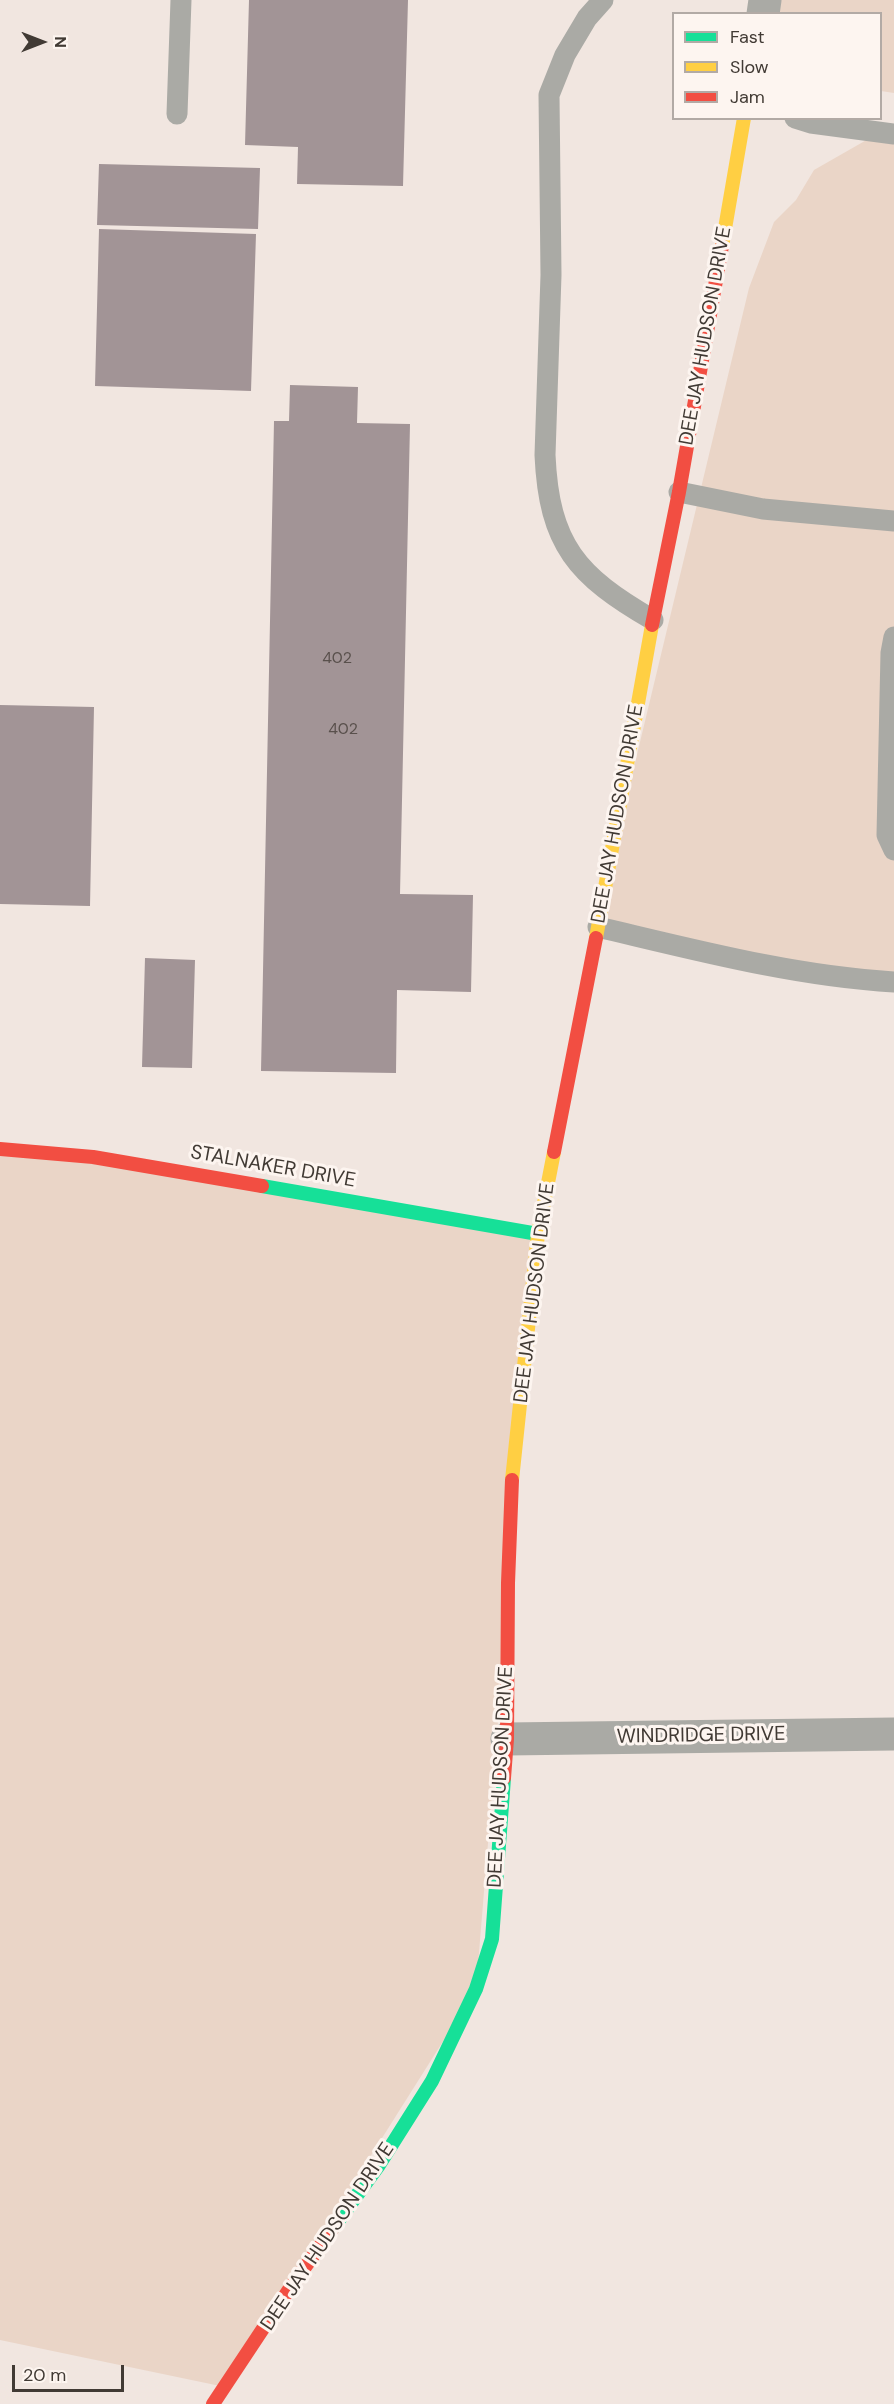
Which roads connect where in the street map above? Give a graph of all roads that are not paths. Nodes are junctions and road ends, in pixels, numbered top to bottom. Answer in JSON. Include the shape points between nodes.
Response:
{"nodes":[{"id":1,"x":181,"y":0,"type":"edge"},
{"id":2,"x":597,"y":2,"type":"edge"},
{"id":3,"x":177,"y":114,"type":"dead end"},
{"id":4,"x":744,"y":120,"type":"edge"},
{"id":5,"x":801,"y":120,"type":"edge"},
{"id":6,"x":894,"y":134,"type":"edge"},
{"id":7,"x":679,"y":492,"type":"junction"},
{"id":8,"x":894,"y":521,"type":"edge"},
{"id":9,"x":652,"y":620,"type":"junction"},
{"id":10,"x":894,"y":638,"type":"edge"},
{"id":11,"x":894,"y":850,"type":"edge"},
{"id":12,"x":598,"y":927,"type":"junction"},
{"id":13,"x":894,"y":982,"type":"edge"},
{"id":14,"x":0,"y":1149,"type":"edge"},
{"id":15,"x":538,"y":1233,"type":"junction"},
{"id":16,"x":894,"y":1734,"type":"edge"},
{"id":17,"x":507,"y":1739,"type":"junction"},
{"id":18,"x":213,"y":2404,"type":"edge"}],
"edges":[{"from":1,"to":3,"type":"lane"},
{"from":2,"to":9,"type":"lane","via":[[565,55],[549,95],[551,275],[546,480],[553,515],[567,549],[616,599]]},
{"from":4,"to":7,"type":"street","name":"DEE JAY HUDSON DRIVE"},
{"from":5,"to":6,"type":"lane"},
{"from":7,"to":8,"type":"lane","via":[[763,509]]},
{"from":7,"to":9,"type":"street","name":"DEE JAY HUDSON DRIVE"},
{"from":9,"to":12,"type":"street","name":"DEE JAY HUDSON DRIVE"},
{"from":10,"to":11,"type":"lane","via":[[887,835]]},
{"from":12,"to":13,"type":"lane","via":[[764,965]]},
{"from":12,"to":15,"type":"street","name":"DEE JAY HUDSON DRIVE"},
{"from":14,"to":15,"type":"street","name":"STALNAKER DRIVE","via":[[93,1157]]},
{"from":15,"to":17,"type":"street","name":"DEE JAY HUDSON DRIVE","via":[[512,1476]]},
{"from":16,"to":17,"type":"street","name":"WINDRIDGE DRIVE"},
{"from":17,"to":18,"type":"street","name":"DEE JAY HUDSON DRIVE","via":[[492,1939],[476,1989],[432,2081],[379,2165]]}]}
